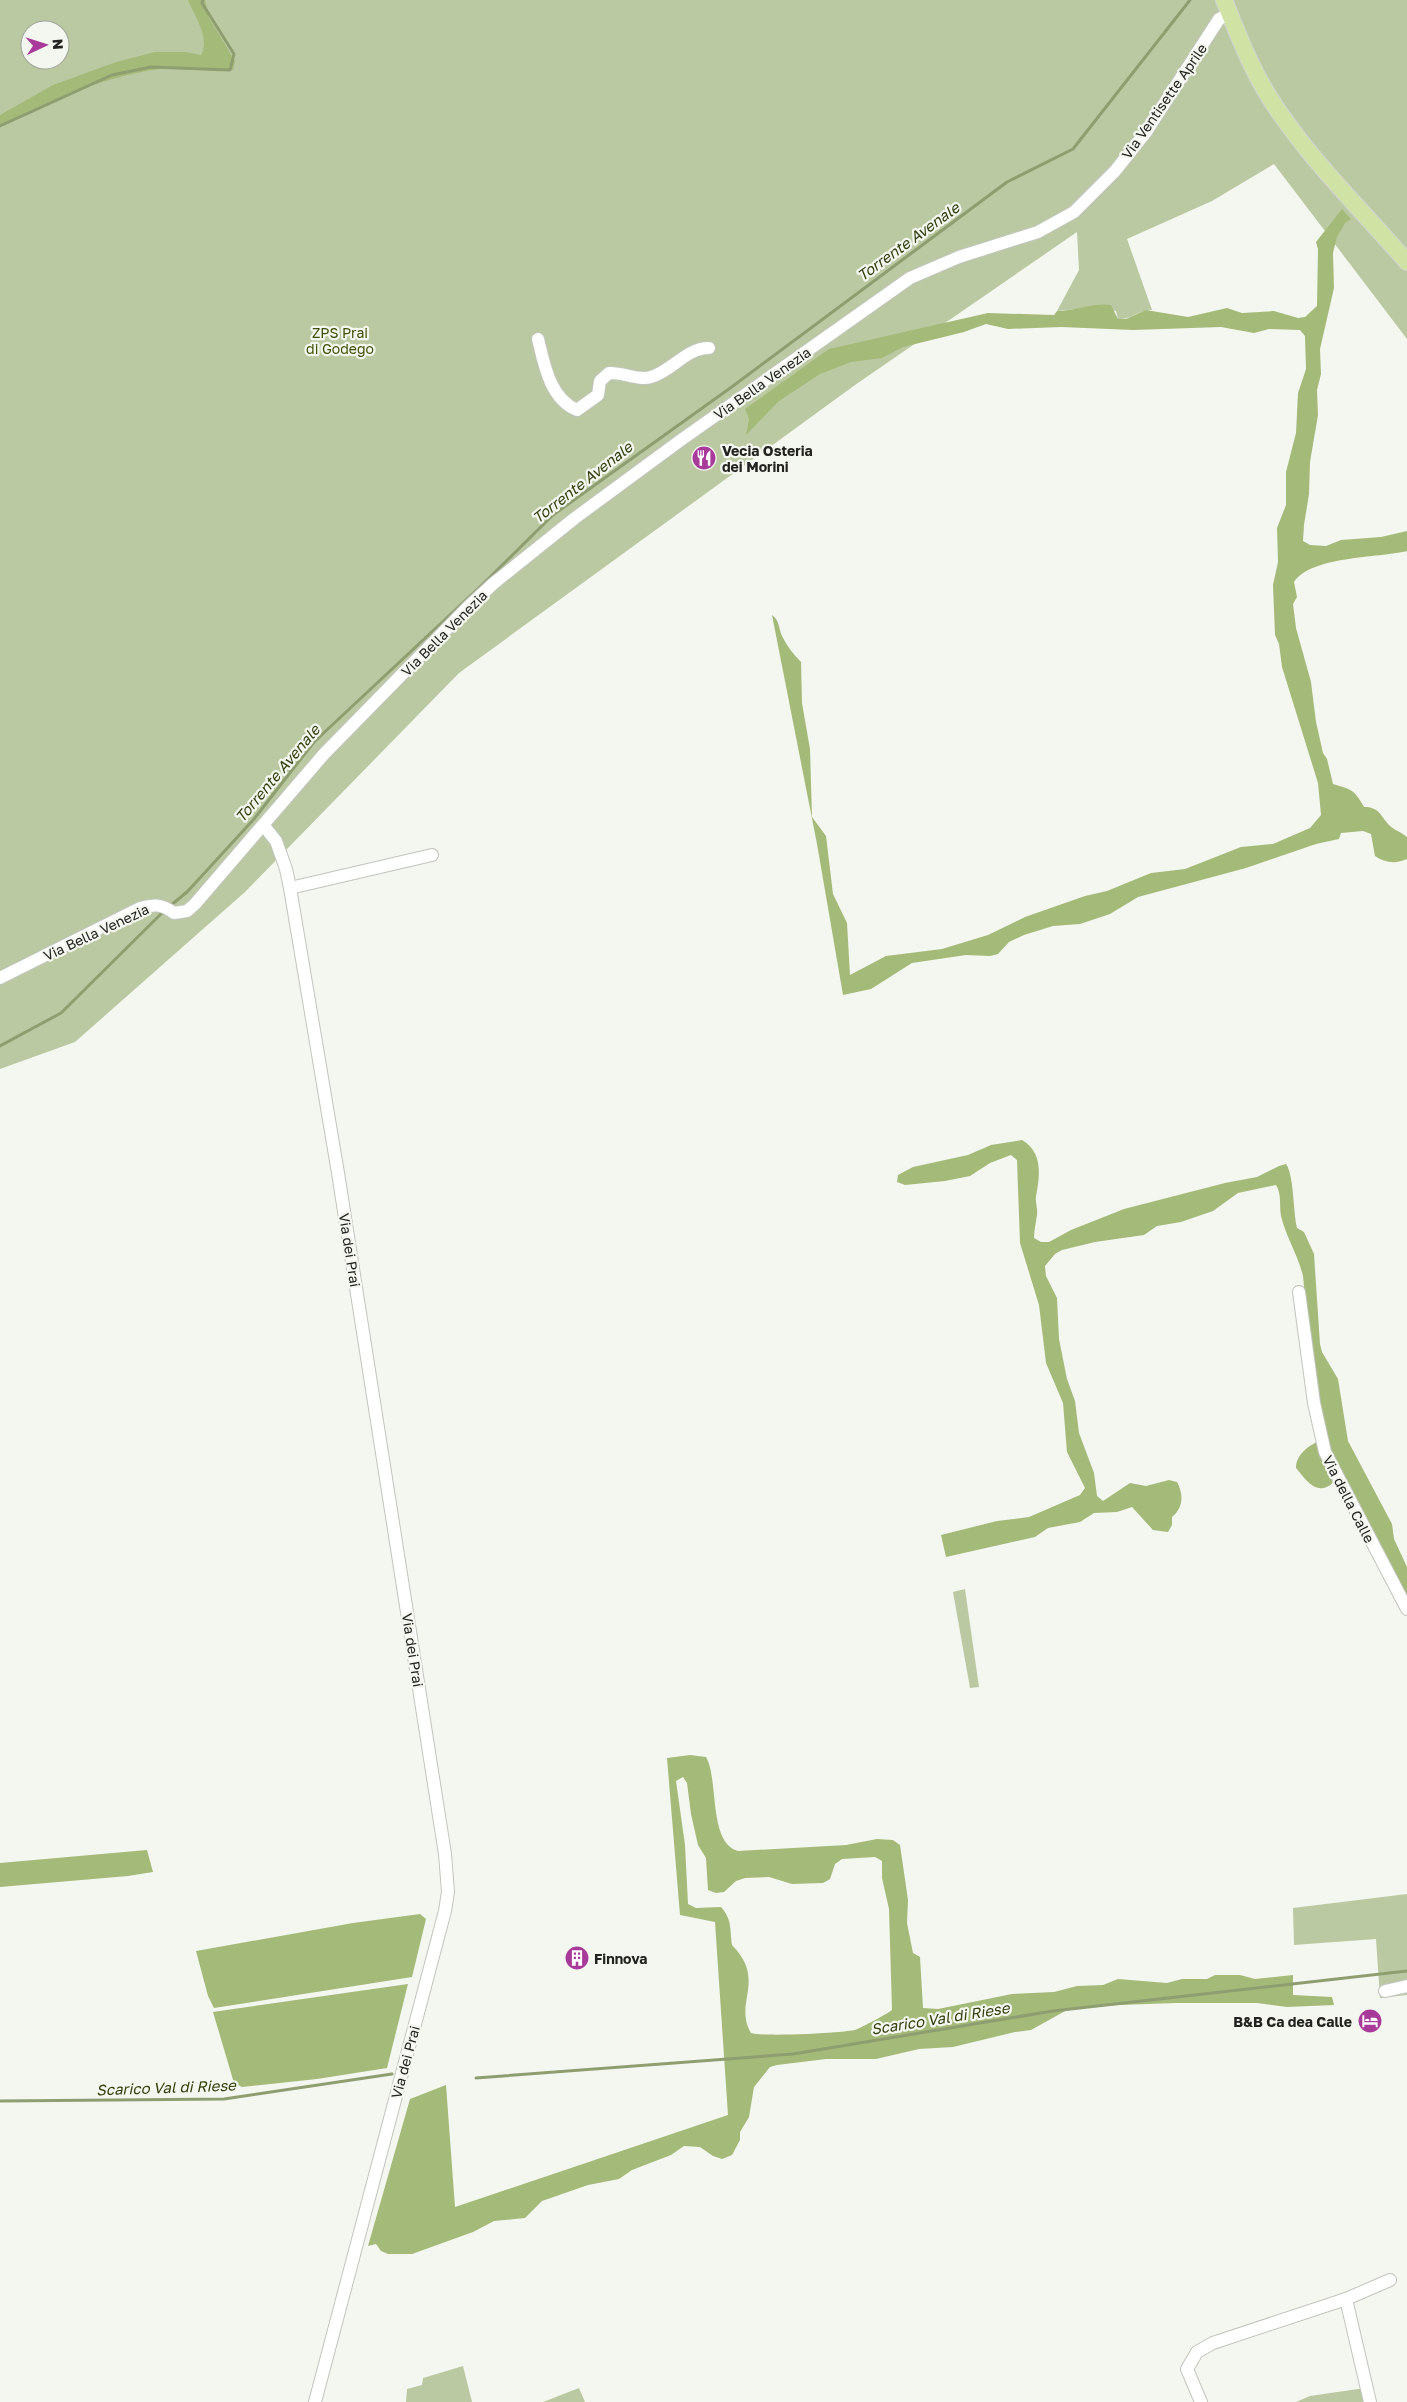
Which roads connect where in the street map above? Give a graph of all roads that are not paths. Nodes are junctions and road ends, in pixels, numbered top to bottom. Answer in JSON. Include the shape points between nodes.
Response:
{"nodes":[{"id":1,"x":1227,"y":7,"type":"edge"},
{"id":2,"x":1407,"y":262,"type":"edge"},
{"id":3,"x":910,"y":278,"type":"joint"},
{"id":4,"x":538,"y":339,"type":"dead end"},
{"id":5,"x":709,"y":348,"type":"dead end"},
{"id":6,"x":264,"y":826,"type":"junction"},
{"id":7,"x":432,"y":855,"type":"dead end"},
{"id":8,"x":290,"y":888,"type":"junction"},
{"id":9,"x":0,"y":978,"type":"edge"},
{"id":10,"x":1299,"y":1292,"type":"dead end"},
{"id":11,"x":1407,"y":1609,"type":"edge"},
{"id":12,"x":1407,"y":1986,"type":"edge"},
{"id":13,"x":1386,"y":1990,"type":"dead end"},
{"id":14,"x":1390,"y":2280,"type":"dead end"},
{"id":15,"x":1346,"y":2298,"type":"junction"},
{"id":16,"x":315,"y":2402,"type":"edge"},
{"id":17,"x":1201,"y":2402,"type":"edge"},
{"id":18,"x":1370,"y":2402,"type":"edge"}],
"edges":[{"from":1,"to":2,"type":"main road","via":[[1259,79],[1306,147]]},
{"from":1,"to":3,"type":"street","name":"Via Ventisette Aprile","via":[[1146,132],[1115,171],[1074,212],[1038,232],[959,257]]},
{"from":3,"to":6,"type":"street","name":"Via Bella Venezia","via":[[681,440],[494,583],[324,754]]},
{"from":4,"to":5,"type":"street","via":[[546,373],[553,387],[568,406],[577,410],[598,395],[600,381],[610,373],[649,378],[699,348]]},
{"from":6,"to":8,"type":"street","name":"Via dei Prai","via":[[276,841]]},
{"from":6,"to":9,"type":"street","name":"Via Bella Venezia","via":[[187,911],[151,905],[140,908]]},
{"from":7,"to":8,"type":"street"},
{"from":8,"to":16,"type":"street","name":"Via dei Prai","via":[[380,1439],[445,1854],[448,1892],[446,1911]]},
{"from":10,"to":11,"type":"street","name":"Via della Calle","via":[[1314,1403],[1325,1452]]},
{"from":12,"to":13,"type":"street"},
{"from":14,"to":15,"type":"street"},
{"from":15,"to":17,"type":"street","via":[[1213,2343],[1198,2352],[1187,2369]]},
{"from":15,"to":18,"type":"street"}]}
